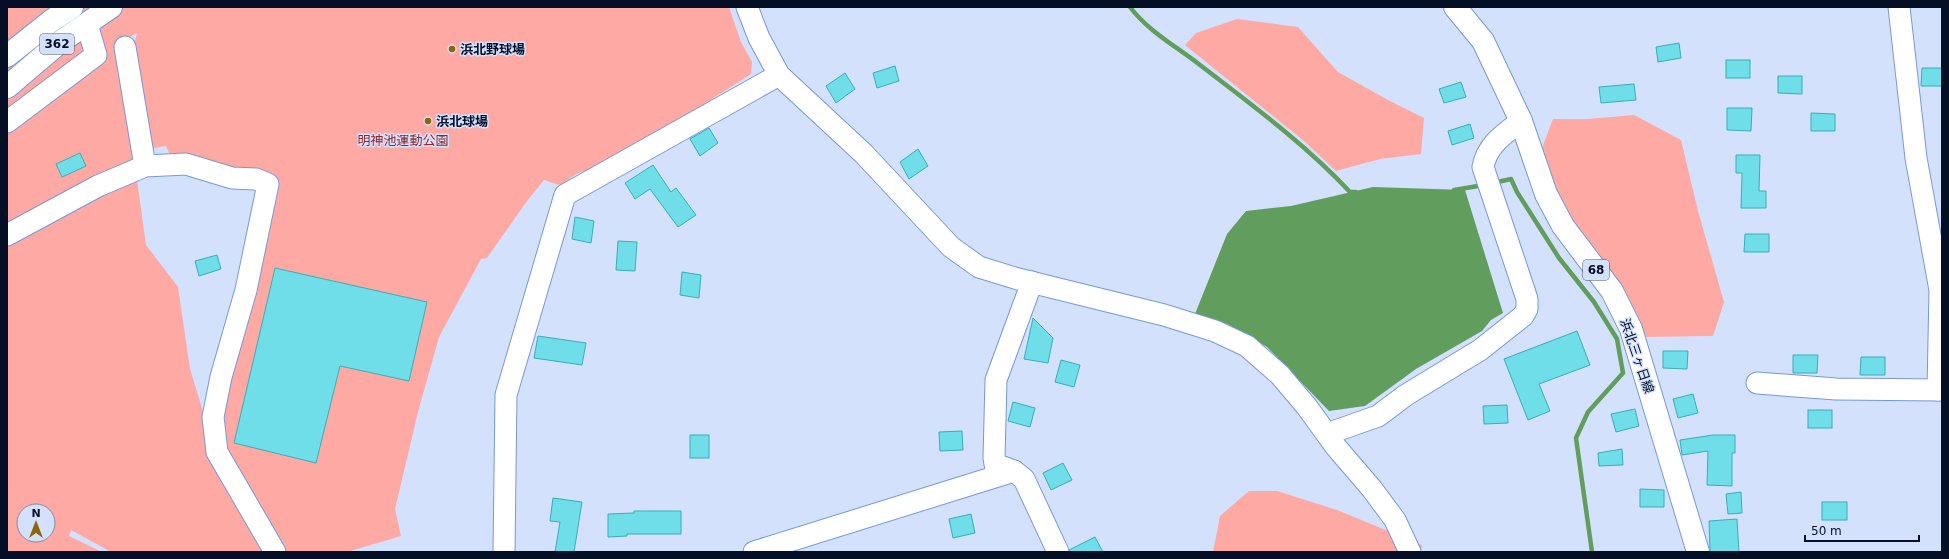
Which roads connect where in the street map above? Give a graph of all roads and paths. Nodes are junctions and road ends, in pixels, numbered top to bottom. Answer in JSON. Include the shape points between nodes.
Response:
{"nodes":[{"id":1,"x":72,"y":7,"type":"edge"},
{"id":2,"x":111,"y":7,"type":"edge"},
{"id":3,"x":747,"y":7,"type":"edge"},
{"id":4,"x":1456,"y":7,"type":"edge"},
{"id":5,"x":1899,"y":7,"type":"edge"},
{"id":6,"x":87,"y":24,"type":"junction"},
{"id":7,"x":125,"y":47,"type":"dead end"},
{"id":8,"x":7,"y":56,"type":"edge"},
{"id":9,"x":779,"y":75,"type":"junction"},
{"id":10,"x":7,"y":87,"type":"edge"},
{"id":11,"x":1520,"y":121,"type":"junction"},
{"id":12,"x":7,"y":122,"type":"edge"},
{"id":13,"x":145,"y":166,"type":"junction"},
{"id":14,"x":7,"y":236,"type":"edge"},
{"id":15,"x":1032,"y":282,"type":"junction"},
{"id":16,"x":1757,"y":383,"type":"dead end"},
{"id":17,"x":1940,"y":390,"type":"edge"},
{"id":18,"x":1327,"y":434,"type":"junction"},
{"id":19,"x":1014,"y":471,"type":"junction"},
{"id":20,"x":275,"y":552,"type":"edge"},
{"id":21,"x":504,"y":552,"type":"edge"},
{"id":22,"x":754,"y":552,"type":"edge"},
{"id":23,"x":1058,"y":552,"type":"edge"},
{"id":24,"x":1410,"y":552,"type":"edge"},
{"id":25,"x":1698,"y":552,"type":"edge"}],
"edges":[{"from":1,"to":8,"type":"main road","number":"362"},
{"from":2,"to":6,"type":"main road","number":"362"},
{"from":3,"to":9,"type":"street","via":[[759,38]]},
{"from":4,"to":11,"type":"main road","name":"浜北三ヶ日線","number":"68","via":[[1483,41]]},
{"from":5,"to":17,"type":"street","via":[[1916,158],[1940,290]]},
{"from":6,"to":10,"type":"main road","number":"362","via":[[60,42]]},
{"from":6,"to":12,"type":"street","via":[[96,56]]},
{"from":7,"to":13,"type":"street"},
{"from":9,"to":15,"type":"street","via":[[864,154],[951,247],[979,267]]},
{"from":9,"to":21,"type":"street","via":[[565,195],[506,395]]},
{"from":11,"to":18,"type":"street","via":[[1495,142],[1485,157],[1483,167],[1527,299],[1527,309],[1523,316],[1480,350],[1406,395],[1378,416]]},
{"from":11,"to":25,"type":"main road","name":"浜北三ヶ日線","number":"68","via":[[1546,194],[1563,226],[1612,291],[1631,329]]},
{"from":13,"to":14,"type":"street","via":[[98,186]]},
{"from":13,"to":20,"type":"street","via":[[186,164],[232,178],[256,179],[268,184],[246,290],[221,377],[213,417],[217,452]]},
{"from":15,"to":18,"type":"street","via":[[1178,319],[1215,331],[1247,346],[1280,375]]},
{"from":15,"to":19,"type":"street","via":[[996,380],[995,464]]},
{"from":16,"to":17,"type":"street","via":[[1836,389]]},
{"from":18,"to":24,"type":"street","via":[[1395,520]]},
{"from":19,"to":22,"type":"street"},
{"from":19,"to":23,"type":"street","via":[[1024,478]]}]}
